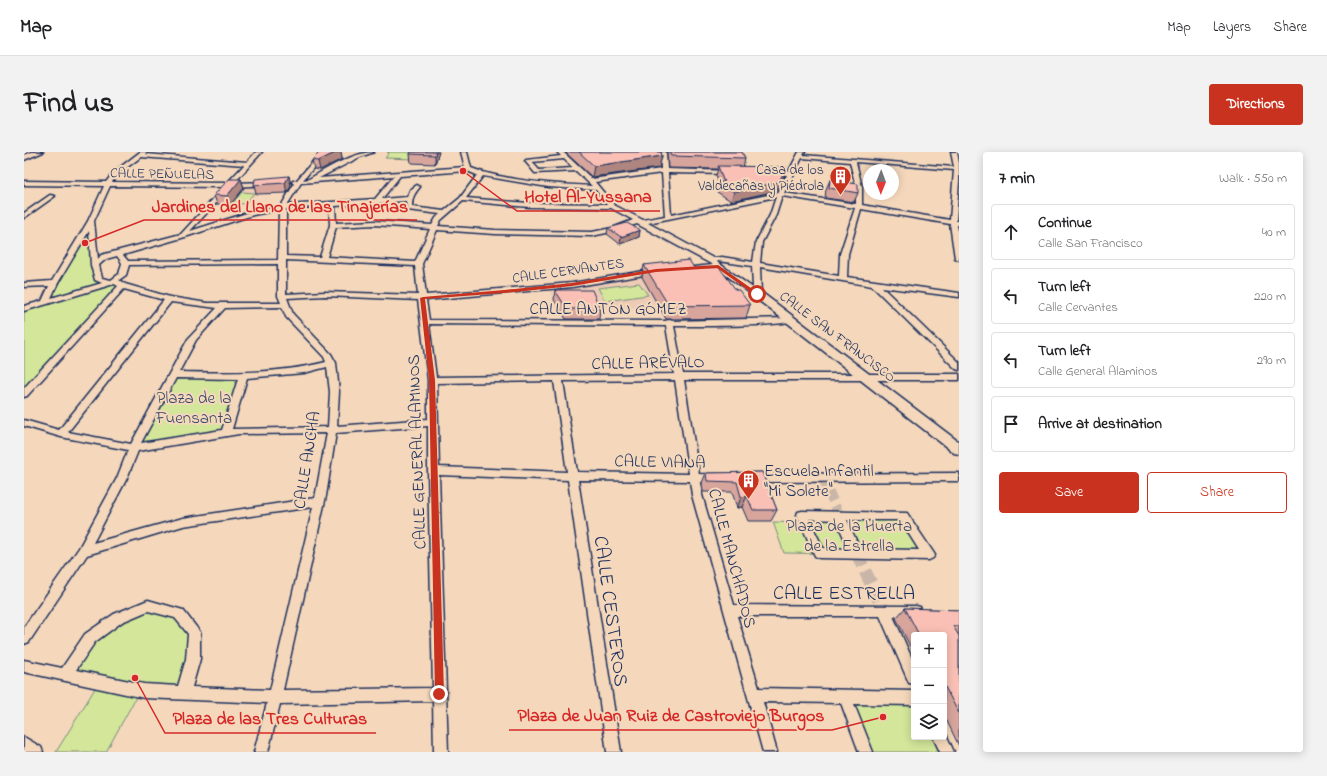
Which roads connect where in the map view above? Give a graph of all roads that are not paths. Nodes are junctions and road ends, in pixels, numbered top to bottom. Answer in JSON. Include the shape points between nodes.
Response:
{"nodes":[{"id":1,"x":39,"y":152,"type":"edge"},
{"id":2,"x":259,"y":152,"type":"edge"},
{"id":3,"x":324,"y":152,"type":"edge"},
{"id":4,"x":371,"y":152,"type":"edge"},
{"id":5,"x":464,"y":152,"type":"edge"},
{"id":6,"x":560,"y":152,"type":"edge"},
{"id":7,"x":663,"y":152,"type":"edge"},
{"id":8,"x":954,"y":152,"type":"edge"},
{"id":9,"x":142,"y":154,"type":"edge"},
{"id":10,"x":801,"y":154,"type":"edge"},
{"id":11,"x":565,"y":157,"type":"junction"},
{"id":12,"x":24,"y":158,"type":"edge"},
{"id":13,"x":853,"y":161,"type":"junction"},
{"id":14,"x":248,"y":164,"type":"junction"},
{"id":15,"x":577,"y":168,"type":"junction"},
{"id":16,"x":958,"y":169,"type":"edge"},
{"id":17,"x":468,"y":170,"type":"junction"},
{"id":18,"x":663,"y":172,"type":"junction"},
{"id":19,"x":734,"y":172,"type":"edge"},
{"id":20,"x":762,"y":172,"type":"edge"},
{"id":21,"x":791,"y":173,"type":"junction"},
{"id":22,"x":481,"y":174,"type":"junction"},
{"id":23,"x":398,"y":175,"type":"junction"},
{"id":24,"x":591,"y":181,"type":"junction"},
{"id":25,"x":299,"y":182,"type":"junction"},
{"id":26,"x":306,"y":182,"type":"junction"},
{"id":27,"x":24,"y":183,"type":"edge"},
{"id":28,"x":287,"y":183,"type":"edge"},
{"id":29,"x":108,"y":184,"type":"junction"},
{"id":30,"x":275,"y":184,"type":"edge"},
{"id":31,"x":229,"y":186,"type":"junction"},
{"id":32,"x":417,"y":187,"type":"dead end"},
{"id":33,"x":596,"y":188,"type":"junction"},
{"id":34,"x":780,"y":194,"type":"junction"},
{"id":35,"x":52,"y":196,"type":"dead end"},
{"id":36,"x":409,"y":199,"type":"junction"},
{"id":37,"x":462,"y":199,"type":"junction"},
{"id":38,"x":378,"y":200,"type":"junction"},
{"id":39,"x":332,"y":203,"type":"junction"},
{"id":40,"x":283,"y":206,"type":"junction"},
{"id":41,"x":612,"y":206,"type":"junction"},
{"id":42,"x":859,"y":206,"type":"junction"},
{"id":43,"x":445,"y":214,"type":"junction"},
{"id":44,"x":24,"y":216,"type":"edge"},
{"id":45,"x":668,"y":216,"type":"junction"},
{"id":46,"x":91,"y":221,"type":"junction"},
{"id":47,"x":639,"y":222,"type":"junction"},
{"id":48,"x":956,"y":222,"type":"edge"},
{"id":49,"x":333,"y":225,"type":"junction"},
{"id":50,"x":434,"y":227,"type":"junction"},
{"id":51,"x":183,"y":236,"type":"junction"},
{"id":52,"x":119,"y":254,"type":"junction"},
{"id":53,"x":959,"y":258,"type":"edge"},
{"id":54,"x":323,"y":259,"type":"junction"},
{"id":55,"x":282,"y":260,"type":"junction"},
{"id":56,"x":126,"y":263,"type":"junction"},
{"id":57,"x":418,"y":264,"type":"junction"},
{"id":58,"x":715,"y":264,"type":"junction"},
{"id":59,"x":756,"y":264,"type":"junction"},
{"id":60,"x":95,"y":265,"type":"junction"},
{"id":61,"x":688,"y":269,"type":"edge"},
{"id":62,"x":662,"y":271,"type":"edge"},
{"id":63,"x":843,"y":279,"type":"junction"},
{"id":64,"x":113,"y":281,"type":"junction"},
{"id":65,"x":54,"y":283,"type":"junction"},
{"id":66,"x":874,"y":284,"type":"junction"},
{"id":67,"x":24,"y":285,"type":"edge"},
{"id":68,"x":122,"y":286,"type":"junction"},
{"id":69,"x":757,"y":294,"type":"junction"},
{"id":70,"x":959,"y":295,"type":"edge"},
{"id":71,"x":169,"y":298,"type":"junction"},
{"id":72,"x":423,"y":298,"type":"junction"},
{"id":73,"x":284,"y":300,"type":"junction"},
{"id":74,"x":45,"y":303,"type":"junction"},
{"id":75,"x":223,"y":306,"type":"junction"},
{"id":76,"x":24,"y":309,"type":"edge"},
{"id":77,"x":790,"y":320,"type":"junction"},
{"id":78,"x":425,"y":322,"type":"junction"},
{"id":79,"x":669,"y":322,"type":"junction"},
{"id":80,"x":332,"y":363,"type":"junction"},
{"id":81,"x":959,"y":367,"type":"edge"},
{"id":82,"x":173,"y":375,"type":"junction"},
{"id":83,"x":243,"y":376,"type":"junction"},
{"id":84,"x":680,"y":377,"type":"junction"},
{"id":85,"x":865,"y":377,"type":"junction"},
{"id":86,"x":959,"y":377,"type":"edge"},
{"id":87,"x":558,"y":379,"type":"junction"},
{"id":88,"x":432,"y":380,"type":"junction"},
{"id":89,"x":24,"y":394,"type":"edge"},
{"id":90,"x":432,"y":422,"type":"junction"},
{"id":91,"x":24,"y":423,"type":"edge"},
{"id":92,"x":332,"y":430,"type":"junction"},
{"id":93,"x":226,"y":433,"type":"junction"},
{"id":94,"x":61,"y":434,"type":"junction"},
{"id":95,"x":134,"y":448,"type":"junction"},
{"id":96,"x":959,"y":449,"type":"edge"},
{"id":97,"x":433,"y":471,"type":"junction"},
{"id":98,"x":573,"y":476,"type":"junction"},
{"id":99,"x":959,"y":477,"type":"edge"},
{"id":100,"x":694,"y":478,"type":"junction"},
{"id":101,"x":725,"y":478,"type":"edge"},
{"id":102,"x":740,"y":478,"type":"edge"},
{"id":103,"x":319,"y":502,"type":"junction"},
{"id":104,"x":839,"y":515,"type":"junction"},
{"id":105,"x":83,"y":551,"type":"junction"},
{"id":106,"x":857,"y":554,"type":"junction"},
{"id":107,"x":730,"y":610,"type":"junction"},
{"id":108,"x":884,"y":611,"type":"junction"},
{"id":109,"x":929,"y":611,"type":"edge"},
{"id":110,"x":24,"y":638,"type":"edge"},
{"id":111,"x":24,"y":666,"type":"edge"},
{"id":112,"x":911,"y":671,"type":"edge"},
{"id":113,"x":65,"y":675,"type":"junction"},
{"id":114,"x":183,"y":693,"type":"junction"},
{"id":115,"x":439,"y":694,"type":"junction"},
{"id":116,"x":754,"y":695,"type":"junction"},
{"id":117,"x":276,"y":697,"type":"junction"},
{"id":118,"x":845,"y":697,"type":"junction"},
{"id":119,"x":911,"y":698,"type":"edge"},
{"id":120,"x":941,"y":740,"type":"edge"},
{"id":121,"x":24,"y":744,"type":"edge"},
{"id":122,"x":36,"y":752,"type":"edge"},
{"id":123,"x":261,"y":752,"type":"edge"},
{"id":124,"x":441,"y":752,"type":"edge"},
{"id":125,"x":614,"y":752,"type":"edge"},
{"id":126,"x":770,"y":752,"type":"edge"},
{"id":127,"x":866,"y":752,"type":"edge"},
{"id":128,"x":947,"y":752,"type":"edge"}],
"edges":[{"from":1,"to":12,"type":"street"},
{"from":2,"to":14,"type":"street"},
{"from":3,"to":25,"type":"street"},
{"from":4,"to":26,"type":"street"},
{"from":5,"to":17,"type":"street"},
{"from":6,"to":11,"type":"street","name":"CALLE SAN FRANCISCO"},
{"from":7,"to":18,"type":"street"},
{"from":8,"to":16,"type":"street"},
{"from":9,"to":14,"type":"street"},
{"from":9,"to":29,"type":"street","via":[[116,173]]},
{"from":10,"to":13,"type":"street"},
{"from":10,"to":21,"type":"street"},
{"from":11,"to":15,"type":"street","name":"CALLE SAN FRANCISCO"},
{"from":11,"to":15,"type":"street","via":[[528,161],[537,172]]},
{"from":13,"to":16,"type":"street"},
{"from":13,"to":42,"type":"street","via":[[859,187]]},
{"from":14,"to":31,"type":"street"},
{"from":15,"to":24,"type":"street","name":"CALLE SAN FRANCISCO"},
{"from":16,"to":48,"type":"street"},
{"from":17,"to":22,"type":"street"},
{"from":17,"to":23,"type":"street"},
{"from":18,"to":19,"type":"street"},
{"from":18,"to":24,"type":"street"},
{"from":18,"to":45,"type":"street"},
{"from":20,"to":21,"type":"street"},
{"from":21,"to":34,"type":"street"},
{"from":22,"to":33,"type":"street","via":[[568,187]]},
{"from":22,"to":37,"type":"street"},
{"from":23,"to":26,"type":"street"},
{"from":23,"to":38,"type":"street"},
{"from":24,"to":33,"type":"street","name":"CALLE SAN FRANCISCO"},
{"from":25,"to":26,"type":"street"},
{"from":25,"to":28,"type":"street"},
{"from":25,"to":40,"type":"street"},
{"from":27,"to":29,"type":"street","name":"CALLE PEÑUELAS"},
{"from":29,"to":31,"type":"street","name":"CALLE PEÑUELAS"},
{"from":29,"to":46,"type":"street"},
{"from":30,"to":31,"type":"street","name":"CALLE PEÑUELAS"},
{"from":31,"to":51,"type":"street"},
{"from":32,"to":36,"type":"street"},
{"from":33,"to":41,"type":"street","name":"CALLE SAN FRANCISCO"},
{"from":34,"to":42,"type":"street"},
{"from":34,"to":45,"type":"street"},
{"from":34,"to":59,"type":"street","via":[[773,215],[759,242]]},
{"from":35,"to":44,"type":"street"},
{"from":36,"to":38,"type":"street"},
{"from":36,"to":43,"type":"street","via":[[410,209]]},
{"from":37,"to":41,"type":"street","via":[[529,205]]},
{"from":37,"to":43,"type":"street"},
{"from":38,"to":39,"type":"street"},
{"from":39,"to":40,"type":"street"},
{"from":39,"to":49,"type":"street"},
{"from":40,"to":51,"type":"street","via":[[252,213]]},
{"from":40,"to":55,"type":"street"},
{"from":41,"to":47,"type":"street","name":"CALLE SAN FRANCISCO"},
{"from":42,"to":48,"type":"street"},
{"from":42,"to":63,"type":"street","via":[[844,254]]},
{"from":43,"to":50,"type":"street","via":[[438,219]]},
{"from":45,"to":47,"type":"street"},
{"from":46,"to":60,"type":"street"},
{"from":46,"to":65,"type":"street"},
{"from":47,"to":50,"type":"street","via":[[592,234],[495,232]]},
{"from":47,"to":58,"type":"street","name":"CALLE SAN FRANCISCO"},
{"from":48,"to":53,"type":"street"},
{"from":49,"to":50,"type":"street","via":[[374,223]]},
{"from":49,"to":54,"type":"street"},
{"from":50,"to":57,"type":"street"},
{"from":51,"to":52,"type":"street"},
{"from":52,"to":56,"type":"street"},
{"from":52,"to":60,"type":"street","via":[[104,257]]},
{"from":54,"to":55,"type":"street"},
{"from":54,"to":57,"type":"street"},
{"from":55,"to":56,"type":"street"},
{"from":55,"to":73,"type":"street"},
{"from":56,"to":64,"type":"street","via":[[122,275]]},
{"from":57,"to":72,"type":"street","name":"CALLE GENERAL ALAMINOS"},
{"from":58,"to":59,"type":"street","via":[[716,259],[722,259]]},
{"from":58,"to":61,"type":"street"},
{"from":58,"to":69,"type":"street","name":"CALLE SAN FRANCISCO"},
{"from":59,"to":63,"type":"street"},
{"from":59,"to":69,"type":"street"},
{"from":60,"to":64,"type":"street","via":[[99,280]]},
{"from":62,"to":72,"type":"street","name":"CALLE CERVANTES","via":[[572,285]]},
{"from":63,"to":66,"type":"street"},
{"from":64,"to":68,"type":"street"},
{"from":64,"to":74,"type":"street"},
{"from":65,"to":67,"type":"street"},
{"from":65,"to":74,"type":"street"},
{"from":66,"to":70,"type":"street"},
{"from":66,"to":81,"type":"street"},
{"from":68,"to":71,"type":"street","name":"CALLE CERVANTES"},
{"from":68,"to":89,"type":"street"},
{"from":69,"to":77,"type":"street","name":"CALLE SAN FRANCISCO"},
{"from":71,"to":75,"type":"street","name":"CALLE CERVANTES"},
{"from":71,"to":94,"type":"street"},
{"from":72,"to":73,"type":"street","name":"CALLE CERVANTES","via":[[325,294]]},
{"from":72,"to":78,"type":"street","name":"CALLE GENERAL ALAMINOS"},
{"from":73,"to":75,"type":"street","name":"CALLE CERVANTES"},
{"from":73,"to":80,"type":"street","via":[[289,315]]},
{"from":74,"to":76,"type":"street"},
{"from":75,"to":82,"type":"street","via":[[192,339]]},
{"from":77,"to":79,"type":"street","name":"CALLE ANTÓN GÓMEZ","via":[[732,323]]},
{"from":77,"to":85,"type":"street","name":"CALLE SAN FRANCISCO"},
{"from":78,"to":79,"type":"street","name":"CALLE ANTÓN GÓMEZ"},
{"from":78,"to":88,"type":"street","name":"CALLE GENERAL ALAMINOS"},
{"from":79,"to":84,"type":"street","name":"CALLE MANCHADOS"},
{"from":80,"to":83,"type":"street","via":[[304,370]]},
{"from":80,"to":92,"type":"street","name":"CALLE ANCHA"},
{"from":82,"to":83,"type":"street"},
{"from":82,"to":95,"type":"street"},
{"from":83,"to":93,"type":"street"},
{"from":84,"to":85,"type":"street","name":"CALLE ARÉVALO"},
{"from":84,"to":87,"type":"street","name":"CALLE ARÉVALO"},
{"from":84,"to":100,"type":"street","name":"CALLE MANCHADOS"},
{"from":85,"to":86,"type":"street","name":"CALLE ARÉVALO"},
{"from":85,"to":96,"type":"street","name":"CALLE SAN FRANCISCO"},
{"from":87,"to":88,"type":"street","name":"CALLE ARÉVALO"},
{"from":87,"to":98,"type":"street","name":"CALLE CESTEROS"},
{"from":88,"to":90,"type":"street","name":"CALLE GENERAL ALAMINOS"},
{"from":90,"to":92,"type":"street"},
{"from":90,"to":97,"type":"street","name":"CALLE GENERAL ALAMINOS"},
{"from":91,"to":94,"type":"street"},
{"from":92,"to":93,"type":"street"},
{"from":92,"to":103,"type":"street","name":"CALLE ANCHA"},
{"from":93,"to":95,"type":"street"},
{"from":94,"to":95,"type":"street"},
{"from":95,"to":105,"type":"street","via":[[122,478]]},
{"from":97,"to":98,"type":"street","name":"CALLE VIANA"},
{"from":97,"to":115,"type":"street","name":"CALLE GENERAL ALAMINOS"},
{"from":98,"to":100,"type":"street","name":"CALLE VIANA"},
{"from":98,"to":125,"type":"street","name":"CALLE CESTEROS"},
{"from":99,"to":102,"type":"street"},
{"from":100,"to":101,"type":"street","name":"CALLE VIANA"},
{"from":100,"to":107,"type":"street","name":"CALLE MANCHADOS"},
{"from":103,"to":105,"type":"street","via":[[184,522]]},
{"from":103,"to":117,"type":"street","name":"CALLE ANCHA"},
{"from":104,"to":106,"type":"street"},
{"from":104,"to":106,"type":"street","via":[[802,515],[819,553]]},
{"from":104,"to":106,"type":"street","via":[[903,516],[929,555]]},
{"from":105,"to":110,"type":"street"},
{"from":107,"to":108,"type":"street","name":"CALLE ESTRELLA"},
{"from":107,"to":116,"type":"street","name":"CALLE MANCHADOS"},
{"from":108,"to":109,"type":"street","name":"CALLE ESTRELLA"},
{"from":108,"to":112,"type":"street"},
{"from":111,"to":113,"type":"street"},
{"from":113,"to":114,"type":"street","via":[[144,691]]},
{"from":113,"to":114,"type":"street","via":[[90,638],[118,618],[148,605],[179,614],[194,632],[193,660]]},
{"from":114,"to":117,"type":"street"},
{"from":115,"to":117,"type":"street"},
{"from":115,"to":124,"type":"street","name":"CALLE GENERAL ALAMINOS"},
{"from":116,"to":118,"type":"street"},
{"from":116,"to":126,"type":"street","name":"CALLE MANCHADOS"},
{"from":117,"to":123,"type":"street","name":"CALLE ANCHA"},
{"from":118,"to":119,"type":"street"},
{"from":118,"to":127,"type":"street"},
{"from":120,"to":128,"type":"street"},
{"from":121,"to":122,"type":"street"}]}
